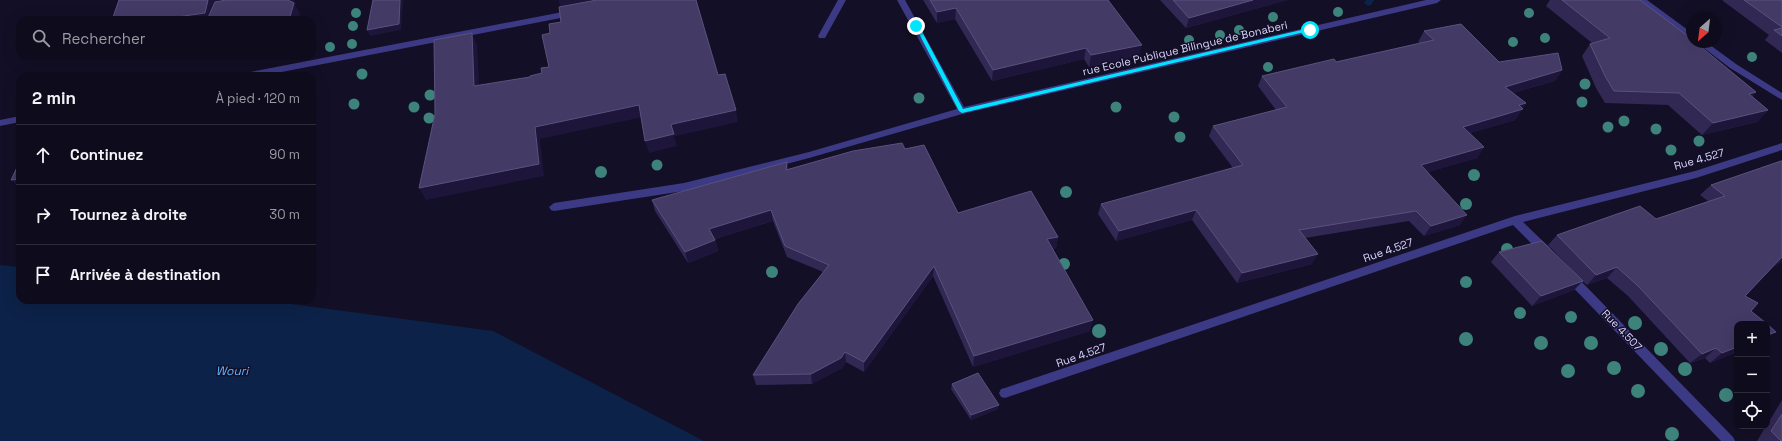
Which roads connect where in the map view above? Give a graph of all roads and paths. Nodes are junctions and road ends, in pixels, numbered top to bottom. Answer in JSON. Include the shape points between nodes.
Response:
{"nodes":[{"id":1,"x":842,"y":0,"type":"edge"},
{"id":2,"x":901,"y":0,"type":"edge"},
{"id":3,"x":1437,"y":0,"type":"edge"},
{"id":4,"x":1642,"y":0,"type":"edge"},
{"id":5,"x":585,"y":10,"type":"edge"},
{"id":6,"x":1686,"y":32,"type":"edge"},
{"id":7,"x":822,"y":36,"type":"dead end"},
{"id":8,"x":1708,"y":48,"type":"edge"},
{"id":9,"x":266,"y":72,"type":"edge"},
{"id":10,"x":1782,"y":97,"type":"edge"},
{"id":11,"x":962,"y":111,"type":"junction"},
{"id":12,"x":16,"y":121,"type":"edge"},
{"id":13,"x":0,"y":123,"type":"edge"},
{"id":14,"x":1782,"y":146,"type":"edge"},
{"id":15,"x":554,"y":207,"type":"dead end"},
{"id":16,"x":1515,"y":220,"type":"junction"},
{"id":17,"x":1005,"y":393,"type":"dead end"},
{"id":18,"x":1729,"y":441,"type":"edge"}],
"edges":[{"from":1,"to":7,"type":"street"},
{"from":2,"to":11,"type":"street"},
{"from":3,"to":11,"type":"street","name":"rue Ecole Publique Bilingue de Bonaberi"},
{"from":4,"to":6,"type":"street"},
{"from":5,"to":9,"type":"street"},
{"from":8,"to":10,"type":"street"},
{"from":11,"to":15,"type":"street","name":"rue Ecole Publique Bilingue de Bonaberi","via":[[809,156],[684,187]]},
{"from":12,"to":13,"type":"street"},
{"from":14,"to":16,"type":"street","name":"Rue 4.527","via":[[1696,174]]},
{"from":16,"to":17,"type":"street","name":"Rue 4.527"},
{"from":16,"to":18,"type":"street","name":"Rue 4.507"}]}
